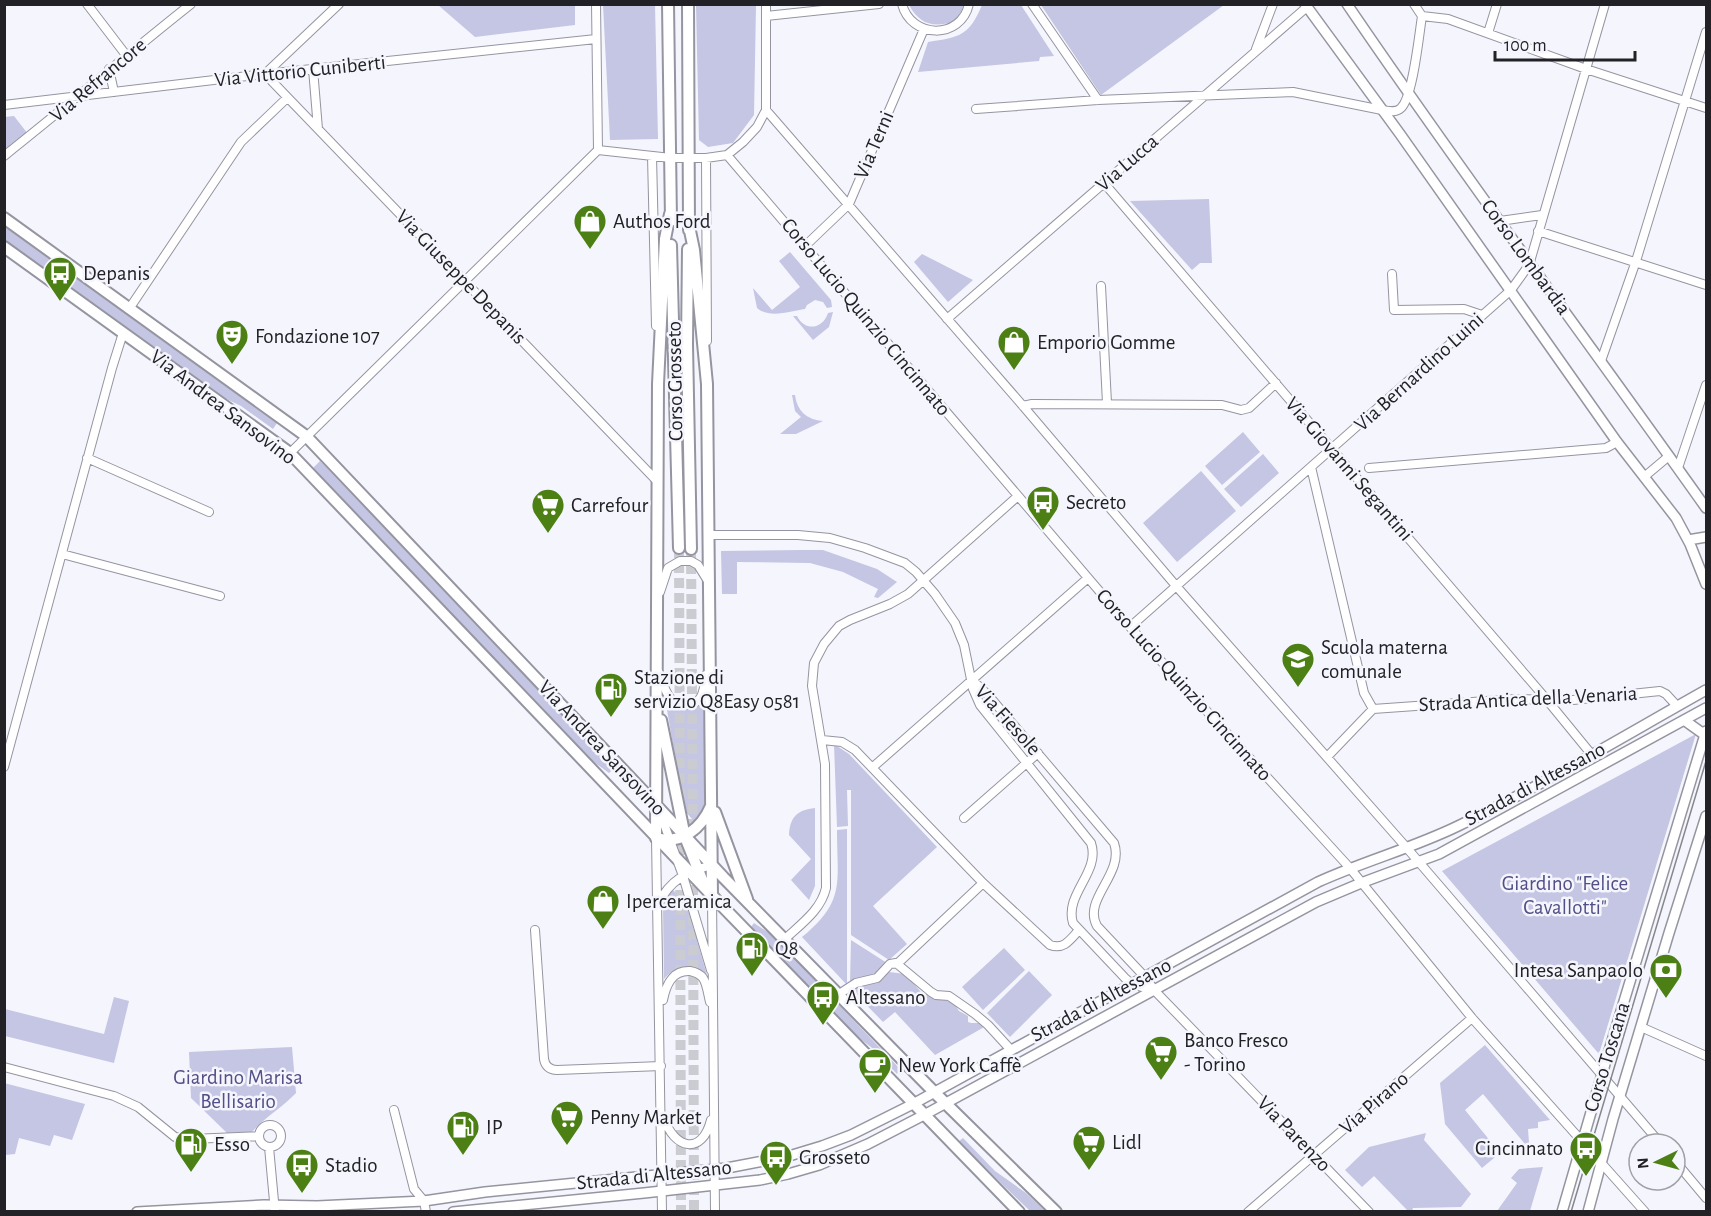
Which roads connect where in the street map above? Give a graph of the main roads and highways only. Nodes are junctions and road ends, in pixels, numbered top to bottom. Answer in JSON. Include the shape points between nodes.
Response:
{"nodes":[{"id":1,"x":668,"y":4,"type":"edge"},
{"id":2,"x":688,"y":4,"type":"edge"},
{"id":3,"x":670,"y":214,"type":"junction"},
{"id":4,"x":4,"y":218,"type":"edge"},
{"id":5,"x":689,"y":226,"type":"junction"},
{"id":6,"x":4,"y":247,"type":"edge"},
{"id":7,"x":679,"y":548,"type":"tunnel mouth"},
{"id":8,"x":691,"y":549,"type":"tunnel mouth"},
{"id":9,"x":656,"y":694,"type":"junction"},
{"id":10,"x":712,"y":803,"type":"junction"},
{"id":11,"x":656,"y":804,"type":"junction"},
{"id":12,"x":685,"y":837,"type":"junction"},
{"id":13,"x":656,"y":838,"type":"junction"},
{"id":14,"x":712,"y":866,"type":"junction"},
{"id":15,"x":690,"y":873,"type":"junction"},
{"id":16,"x":712,"y":896,"type":"junction"},
{"id":17,"x":749,"y":903,"type":"junction"},
{"id":18,"x":1019,"y":1212,"type":"edge"},
{"id":19,"x":1056,"y":1212,"type":"edge"}],
"edges":[{"from":1,"to":3,"type":"main road","name":"Corso Grosseto"},
{"from":2,"to":5,"type":"main road","name":"Corso Grosseto"},
{"from":3,"to":7,"type":"main road","name":"Corso Grosseto"},
{"from":3,"to":9,"type":"main road","name":"Corso Grosseto","via":[[665,238],[658,384]]},
{"from":4,"to":11,"type":"main road","name":"Via Andrea Sansovino","via":[[306,436]]},
{"from":5,"to":8,"type":"main road","name":"Corso Grosseto"},
{"from":5,"to":10,"type":"main road","name":"Corso Grosseto","via":[[707,384]]},
{"from":6,"to":13,"type":"main road","name":"Via Andrea Sansovino","via":[[290,453]]},
{"from":9,"to":11,"type":"main road","name":"Corso Grosseto"},
{"from":9,"to":12,"type":"main road"},
{"from":10,"to":12,"type":"main road","via":[[702,821]]},
{"from":10,"to":14,"type":"main road","name":"Corso Grosseto"},
{"from":10,"to":17,"type":"main road"},
{"from":11,"to":12,"type":"main road","name":"Via Andrea Sansovino"},
{"from":11,"to":13,"type":"main road","name":"Corso Grosseto"},
{"from":12,"to":13,"type":"main road"},
{"from":12,"to":14,"type":"main road","name":"Via Andrea Sansovino"},
{"from":12,"to":15,"type":"main road"},
{"from":13,"to":15,"type":"main road","name":"Via Andrea Sansovino"},
{"from":14,"to":16,"type":"main road","name":"Corso Grosseto"},
{"from":14,"to":17,"type":"main road","name":"Via Andrea Sansovino"},
{"from":15,"to":16,"type":"main road","name":"Via Andrea Sansovino"},
{"from":16,"to":18,"type":"main road","name":"Via Andrea Sansovino"},
{"from":17,"to":19,"type":"main road","name":"Via Andrea Sansovino"}]}
